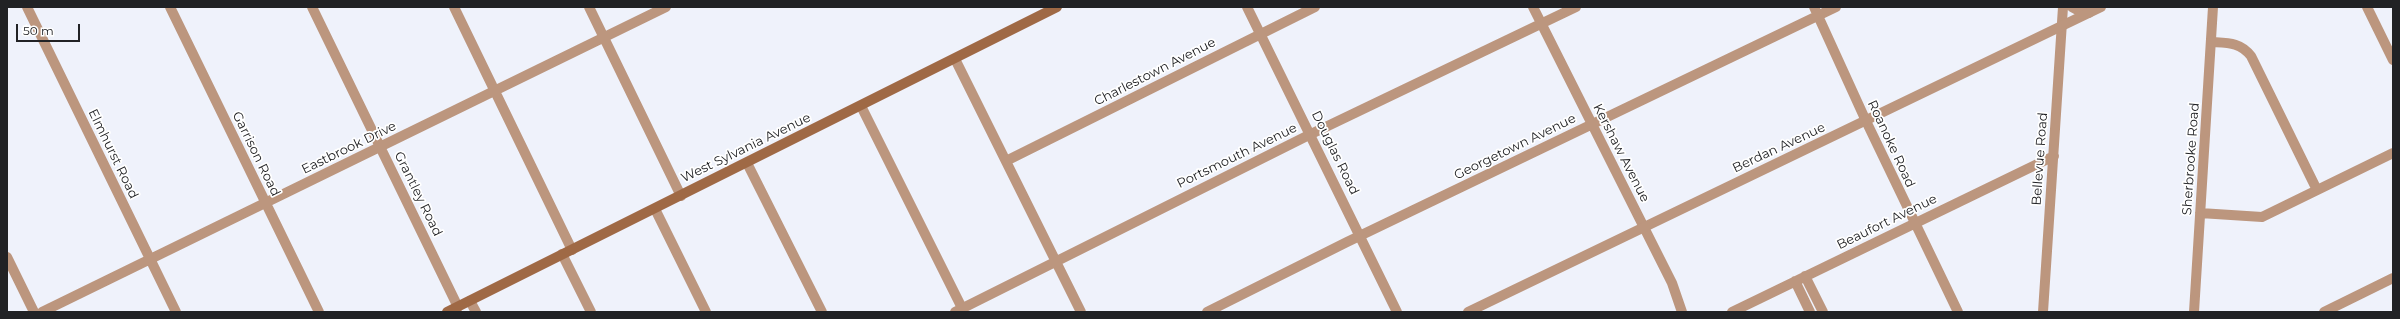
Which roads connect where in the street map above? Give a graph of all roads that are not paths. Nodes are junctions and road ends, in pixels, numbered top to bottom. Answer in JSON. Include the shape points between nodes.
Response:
{"nodes":[{"id":1,"x":27,"y":7,"type":"edge"},
{"id":2,"x":170,"y":7,"type":"edge"},
{"id":3,"x":312,"y":7,"type":"edge"},
{"id":4,"x":454,"y":7,"type":"edge"},
{"id":5,"x":588,"y":7,"type":"edge"},
{"id":6,"x":666,"y":7,"type":"edge"},
{"id":7,"x":1056,"y":7,"type":"edge"},
{"id":8,"x":1247,"y":7,"type":"edge"},
{"id":9,"x":1316,"y":7,"type":"edge"},
{"id":10,"x":1533,"y":7,"type":"edge"},
{"id":11,"x":1576,"y":7,"type":"edge"},
{"id":12,"x":1836,"y":7,"type":"edge"},
{"id":13,"x":2063,"y":7,"type":"edge"},
{"id":14,"x":2072,"y":7,"type":"edge"},
{"id":15,"x":2101,"y":7,"type":"edge"},
{"id":16,"x":2213,"y":7,"type":"edge"},
{"id":17,"x":2367,"y":7,"type":"edge"},
{"id":18,"x":1816,"y":11,"type":"edge"},
{"id":19,"x":2089,"y":13,"type":"junction"},
{"id":20,"x":1541,"y":24,"type":"junction"},
{"id":21,"x":2061,"y":26,"type":"junction"},
{"id":22,"x":1260,"y":34,"type":"junction"},
{"id":23,"x":604,"y":38,"type":"junction"},
{"id":24,"x":2211,"y":42,"type":"junction"},
{"id":25,"x":2392,"y":54,"type":"edge"},
{"id":26,"x":955,"y":59,"type":"junction"},
{"id":27,"x":495,"y":91,"type":"junction"},
{"id":28,"x":861,"y":106,"type":"junction"},
{"id":29,"x":1866,"y":121,"type":"junction"},
{"id":30,"x":1592,"y":124,"type":"junction"},
{"id":31,"x":1311,"y":134,"type":"junction"},
{"id":32,"x":380,"y":147,"type":"junction"},
{"id":33,"x":2393,"y":154,"type":"edge"},
{"id":34,"x":2054,"y":156,"type":"junction"},
{"id":35,"x":1006,"y":161,"type":"junction"},
{"id":36,"x":747,"y":163,"type":"junction"},
{"id":37,"x":2317,"y":190,"type":"junction"},
{"id":38,"x":681,"y":196,"type":"junction"},
{"id":39,"x":266,"y":203,"type":"junction"},
{"id":40,"x":654,"y":209,"type":"junction"},
{"id":41,"x":2200,"y":213,"type":"junction"},
{"id":42,"x":1914,"y":223,"type":"junction"},
{"id":43,"x":1644,"y":227,"type":"junction"},
{"id":44,"x":1360,"y":236,"type":"junction"},
{"id":45,"x":572,"y":250,"type":"junction"},
{"id":46,"x":562,"y":254,"type":"junction"},
{"id":47,"x":7,"y":257,"type":"edge"},
{"id":48,"x":150,"y":259,"type":"junction"},
{"id":49,"x":1056,"y":261,"type":"junction"},
{"id":50,"x":1805,"y":276,"type":"junction"},
{"id":51,"x":2393,"y":278,"type":"edge"},
{"id":52,"x":1794,"y":281,"type":"junction"},
{"id":53,"x":470,"y":301,"type":"junction"},
{"id":54,"x":458,"y":307,"type":"junction"},
{"id":55,"x":960,"y":311,"type":"edge"},
{"id":56,"x":34,"y":312,"type":"edge"},
{"id":57,"x":42,"y":312,"type":"edge"},
{"id":58,"x":176,"y":312,"type":"edge"},
{"id":59,"x":319,"y":312,"type":"edge"},
{"id":60,"x":448,"y":312,"type":"edge"},
{"id":61,"x":476,"y":312,"type":"edge"},
{"id":62,"x":591,"y":312,"type":"edge"},
{"id":63,"x":706,"y":312,"type":"edge"},
{"id":64,"x":822,"y":312,"type":"edge"},
{"id":65,"x":1082,"y":312,"type":"edge"},
{"id":66,"x":1207,"y":312,"type":"edge"},
{"id":67,"x":1397,"y":312,"type":"edge"},
{"id":68,"x":1468,"y":312,"type":"edge"},
{"id":69,"x":1682,"y":312,"type":"edge"},
{"id":70,"x":1732,"y":312,"type":"edge"},
{"id":71,"x":1810,"y":312,"type":"edge"},
{"id":72,"x":1823,"y":312,"type":"edge"},
{"id":73,"x":1958,"y":312,"type":"edge"},
{"id":74,"x":2043,"y":312,"type":"edge"},
{"id":75,"x":2194,"y":312,"type":"edge"},
{"id":76,"x":2324,"y":312,"type":"edge"}],
"edges":[{"from":1,"to":48,"type":"street","name":"Elmhurst Road"},
{"from":2,"to":39,"type":"street","name":"Garrison Road"},
{"from":3,"to":32,"type":"street","name":"Grantley Road"},
{"from":4,"to":27,"type":"street"},
{"from":5,"to":23,"type":"street"},
{"from":6,"to":23,"type":"street","name":"Eastbrook Drive"},
{"from":7,"to":26,"type":"main road","name":"West Sylvania Avenue"},
{"from":8,"to":22,"type":"street","name":"Douglas Road"},
{"from":9,"to":22,"type":"street","name":"Charlestown Avenue"},
{"from":10,"to":20,"type":"street","name":"Kershaw Avenue"},
{"from":11,"to":20,"type":"street","name":"Portsmouth Avenue"},
{"from":12,"to":18,"type":"street","name":"Georgetown Avenue"},
{"from":13,"to":21,"type":"street","name":"Bellevue Road"},
{"from":14,"to":19,"type":"street"},
{"from":15,"to":19,"type":"street","name":"Berdan Avenue"},
{"from":16,"to":24,"type":"street","name":"Sherbrooke Road"},
{"from":17,"to":25,"type":"street"},
{"from":18,"to":29,"type":"street","name":"Roanoke Road"},
{"from":18,"to":30,"type":"street","name":"Georgetown Avenue"},
{"from":19,"to":21,"type":"street","name":"Berdan Avenue"},
{"from":20,"to":30,"type":"street","name":"Kershaw Avenue"},
{"from":20,"to":31,"type":"street","name":"Portsmouth Avenue"},
{"from":21,"to":29,"type":"street","name":"Berdan Avenue"},
{"from":21,"to":34,"type":"street","name":"Bellevue Road"},
{"from":22,"to":31,"type":"street","name":"Douglas Road"},
{"from":22,"to":35,"type":"street","name":"Charlestown Avenue"},
{"from":23,"to":27,"type":"street","name":"Eastbrook Drive"},
{"from":23,"to":38,"type":"street"},
{"from":24,"to":37,"type":"street","via":[[2235,43],[2245,48],[2251,56]]},
{"from":24,"to":41,"type":"street","name":"Sherbrooke Road"},
{"from":26,"to":28,"type":"main road","name":"West Sylvania Avenue"},
{"from":26,"to":35,"type":"street"},
{"from":27,"to":32,"type":"street","name":"Eastbrook Drive"},
{"from":27,"to":45,"type":"street"},
{"from":28,"to":36,"type":"main road","name":"West Sylvania Avenue"},
{"from":28,"to":55,"type":"street"},
{"from":29,"to":42,"type":"street","name":"Roanoke Road"},
{"from":29,"to":43,"type":"street","name":"Berdan Avenue"},
{"from":30,"to":43,"type":"street","name":"Kershaw Avenue"},
{"from":30,"to":44,"type":"street","name":"Georgetown Avenue"},
{"from":31,"to":44,"type":"street","name":"Douglas Road"},
{"from":31,"to":49,"type":"street","name":"Portsmouth Avenue"},
{"from":32,"to":39,"type":"street","name":"Eastbrook Drive"},
{"from":32,"to":54,"type":"street","name":"Grantley Road"},
{"from":33,"to":37,"type":"street"},
{"from":34,"to":42,"type":"street","name":"Beaufort Avenue"},
{"from":34,"to":74,"type":"street","name":"Bellevue Road"},
{"from":35,"to":49,"type":"street"},
{"from":36,"to":38,"type":"main road","name":"West Sylvania Avenue"},
{"from":36,"to":64,"type":"street"},
{"from":37,"to":41,"type":"street","via":[[2262,217]]},
{"from":38,"to":40,"type":"main road","name":"West Sylvania Avenue"},
{"from":39,"to":48,"type":"street","name":"Eastbrook Drive"},
{"from":39,"to":59,"type":"street","name":"Garrison Road"},
{"from":40,"to":45,"type":"main road","name":"West Sylvania Avenue"},
{"from":40,"to":63,"type":"street"},
{"from":41,"to":75,"type":"street","name":"Sherbrooke Road"},
{"from":42,"to":50,"type":"street","name":"Beaufort Avenue"},
{"from":42,"to":73,"type":"street","name":"Roanoke Road"},
{"from":43,"to":68,"type":"street","name":"Berdan Avenue"},
{"from":43,"to":69,"type":"street","name":"Kershaw Avenue","via":[[1672,283]]},
{"from":44,"to":66,"type":"street","name":"Georgetown Avenue"},
{"from":44,"to":67,"type":"street","name":"Douglas Road"},
{"from":45,"to":46,"type":"main road","name":"West Sylvania Avenue"},
{"from":46,"to":53,"type":"main road","name":"West Sylvania Avenue"},
{"from":46,"to":62,"type":"street"},
{"from":47,"to":56,"type":"street"},
{"from":48,"to":57,"type":"street","name":"Eastbrook Drive"},
{"from":48,"to":58,"type":"street","name":"Elmhurst Road"},
{"from":49,"to":55,"type":"street","name":"Portsmouth Avenue"},
{"from":49,"to":65,"type":"street"},
{"from":50,"to":52,"type":"street","name":"Beaufort Avenue"},
{"from":50,"to":72,"type":"street"},
{"from":51,"to":76,"type":"street"},
{"from":52,"to":70,"type":"street","name":"Beaufort Avenue"},
{"from":52,"to":71,"type":"street"},
{"from":53,"to":54,"type":"main road","name":"West Sylvania Avenue"},
{"from":53,"to":61,"type":"street"},
{"from":54,"to":60,"type":"main road","name":"West Sylvania Avenue"}]}
